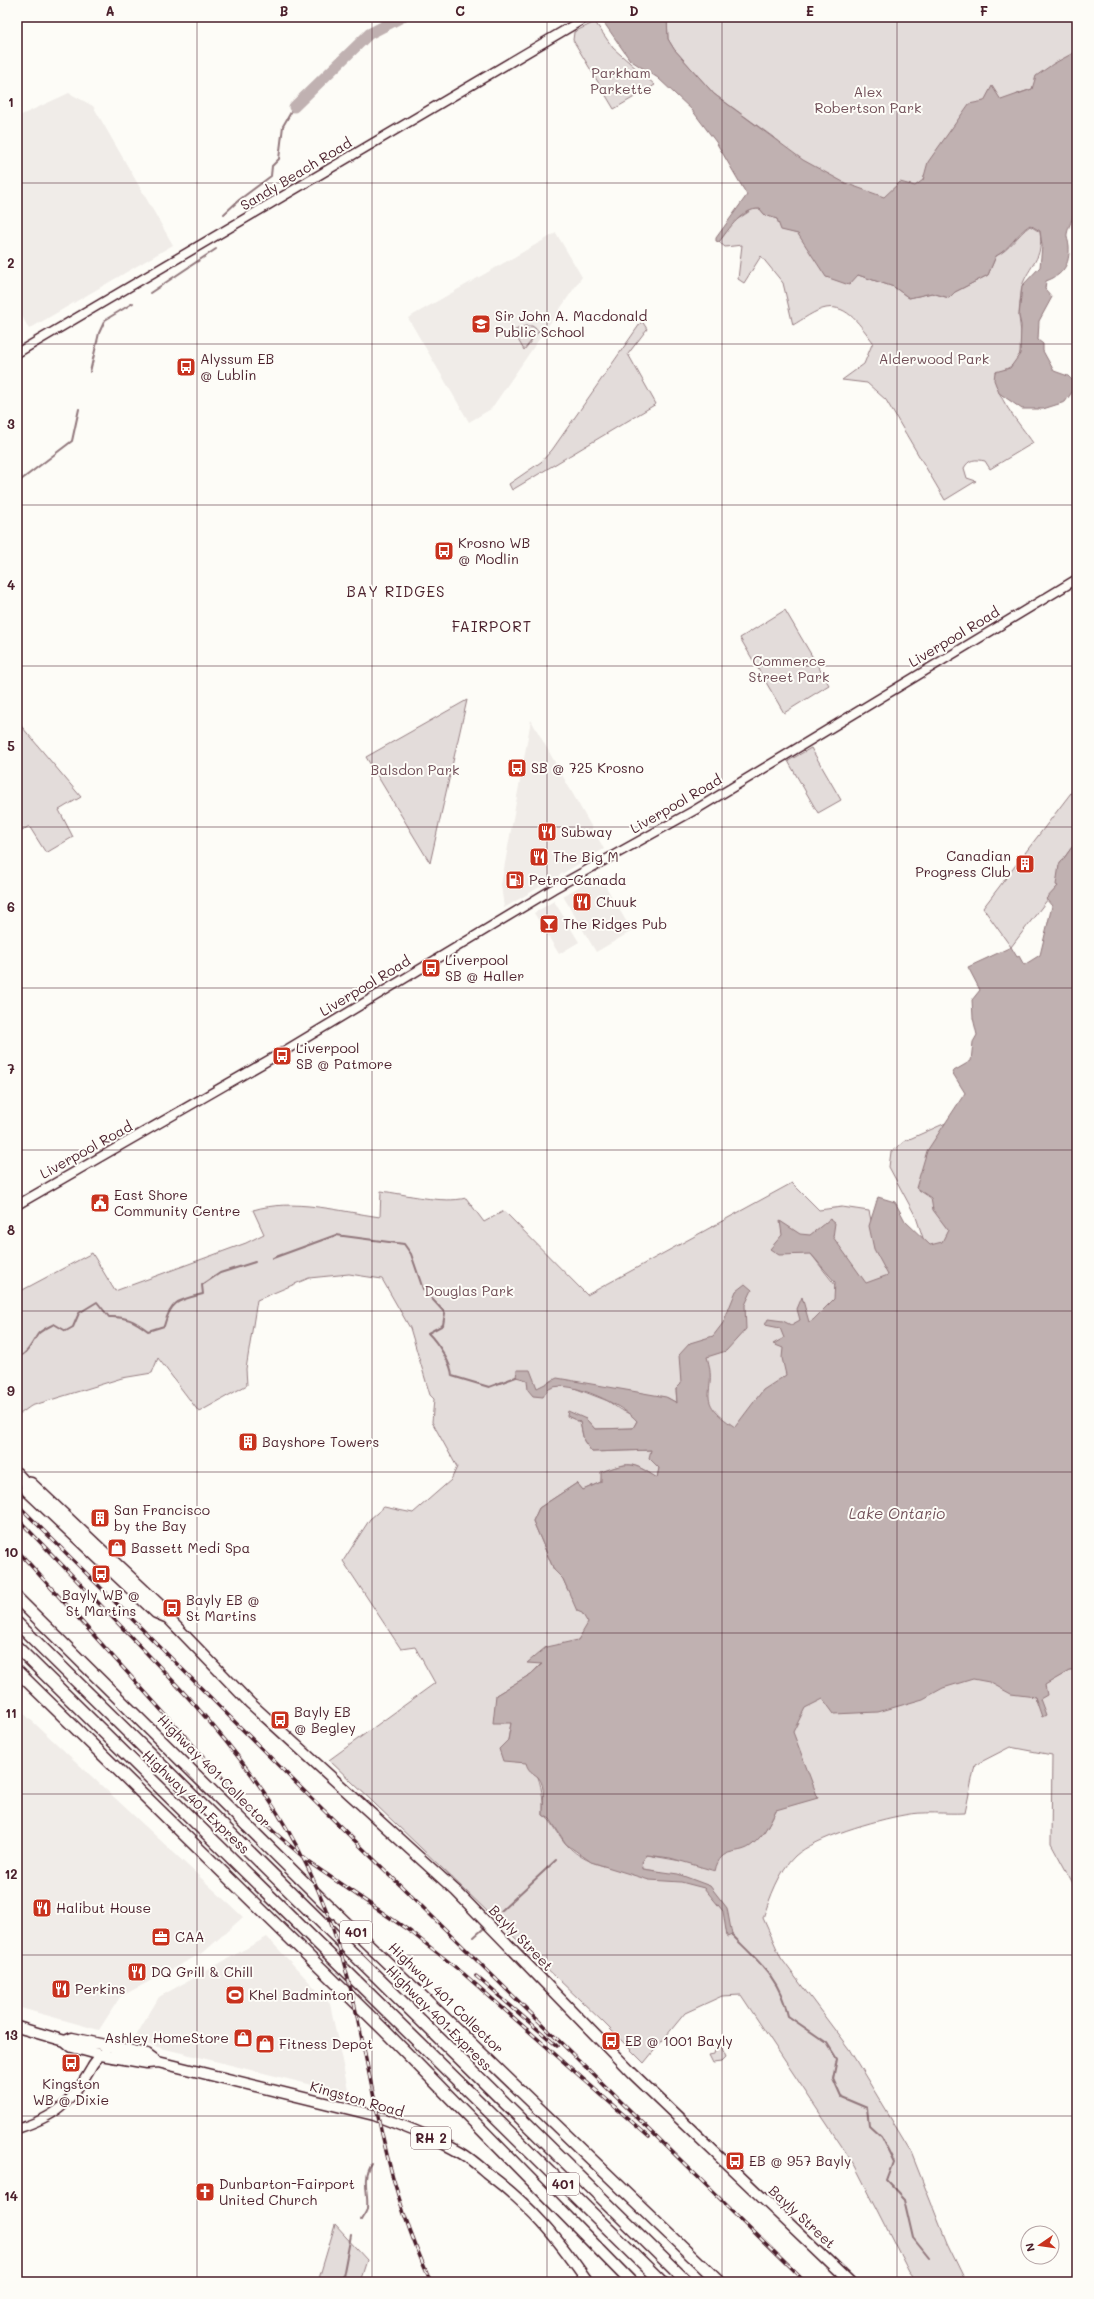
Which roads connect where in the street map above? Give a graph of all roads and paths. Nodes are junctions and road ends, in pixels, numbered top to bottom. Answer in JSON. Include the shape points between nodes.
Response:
{"nodes":[{"id":1,"x":587,"y":17,"type":"edge"},
{"id":2,"x":17,"y":353,"type":"edge"},
{"id":3,"x":1077,"y":579,"type":"edge"},
{"id":4,"x":17,"y":1205,"type":"edge"},
{"id":5,"x":17,"y":1473,"type":"edge"},
{"id":6,"x":17,"y":1598,"type":"edge"},
{"id":7,"x":17,"y":1623,"type":"edge"},
{"id":8,"x":17,"y":1647,"type":"edge"},
{"id":9,"x":17,"y":1671,"type":"edge"},
{"id":10,"x":17,"y":1674,"type":"edge"},
{"id":11,"x":39,"y":1693,"type":"junction"},
{"id":12,"x":17,"y":2027,"type":"edge"},
{"id":13,"x":104,"y":2051,"type":"junction"},
{"id":14,"x":17,"y":2129,"type":"edge"},
{"id":15,"x":588,"y":2282,"type":"edge"},
{"id":16,"x":631,"y":2282,"type":"edge"},
{"id":17,"x":662,"y":2282,"type":"edge"},
{"id":18,"x":686,"y":2282,"type":"edge"},
{"id":19,"x":718,"y":2282,"type":"edge"},
{"id":20,"x":850,"y":2282,"type":"edge"}],
"edges":[{"from":1,"to":2,"type":"street","name":"Sandy Beach Road"},
{"from":3,"to":4,"type":"street","name":"Liverpool Road","via":[[695,810],[553,889],[281,1053]]},
{"from":5,"to":20,"type":"main road","name":"Bayly Street","via":[[25,1482],[31,1483],[41,1492],[161,1606],[168,1618],[250,1703],[456,1891],[632,2073]]},
{"from":6,"to":19,"type":"highway","name":"Highway 401 Collector","number":"401","via":[[316,1893]]},
{"from":7,"to":18,"type":"highway","name":"Highway 401 Express","number":"401"},
{"from":8,"to":17,"type":"highway","name":"Highway 401 Express","number":"401"},
{"from":9,"to":11,"type":"highway","number":"401"},
{"from":10,"to":11,"type":"highway"},
{"from":11,"to":16,"type":"highway","number":"401","via":[[384,2030]]},
{"from":12,"to":13,"type":"main road","name":"Kingston Road","number":"RH 2","via":[[65,2041],[72,2046]]},
{"from":13,"to":14,"type":"street","via":[[91,2067],[86,2080],[63,2107],[38,2122]]},
{"from":13,"to":15,"type":"main road","name":"Kingston Road","number":"RH 2","via":[[374,2115],[407,2127],[461,2153],[512,2192],[536,2213],[562,2244]]}]}
